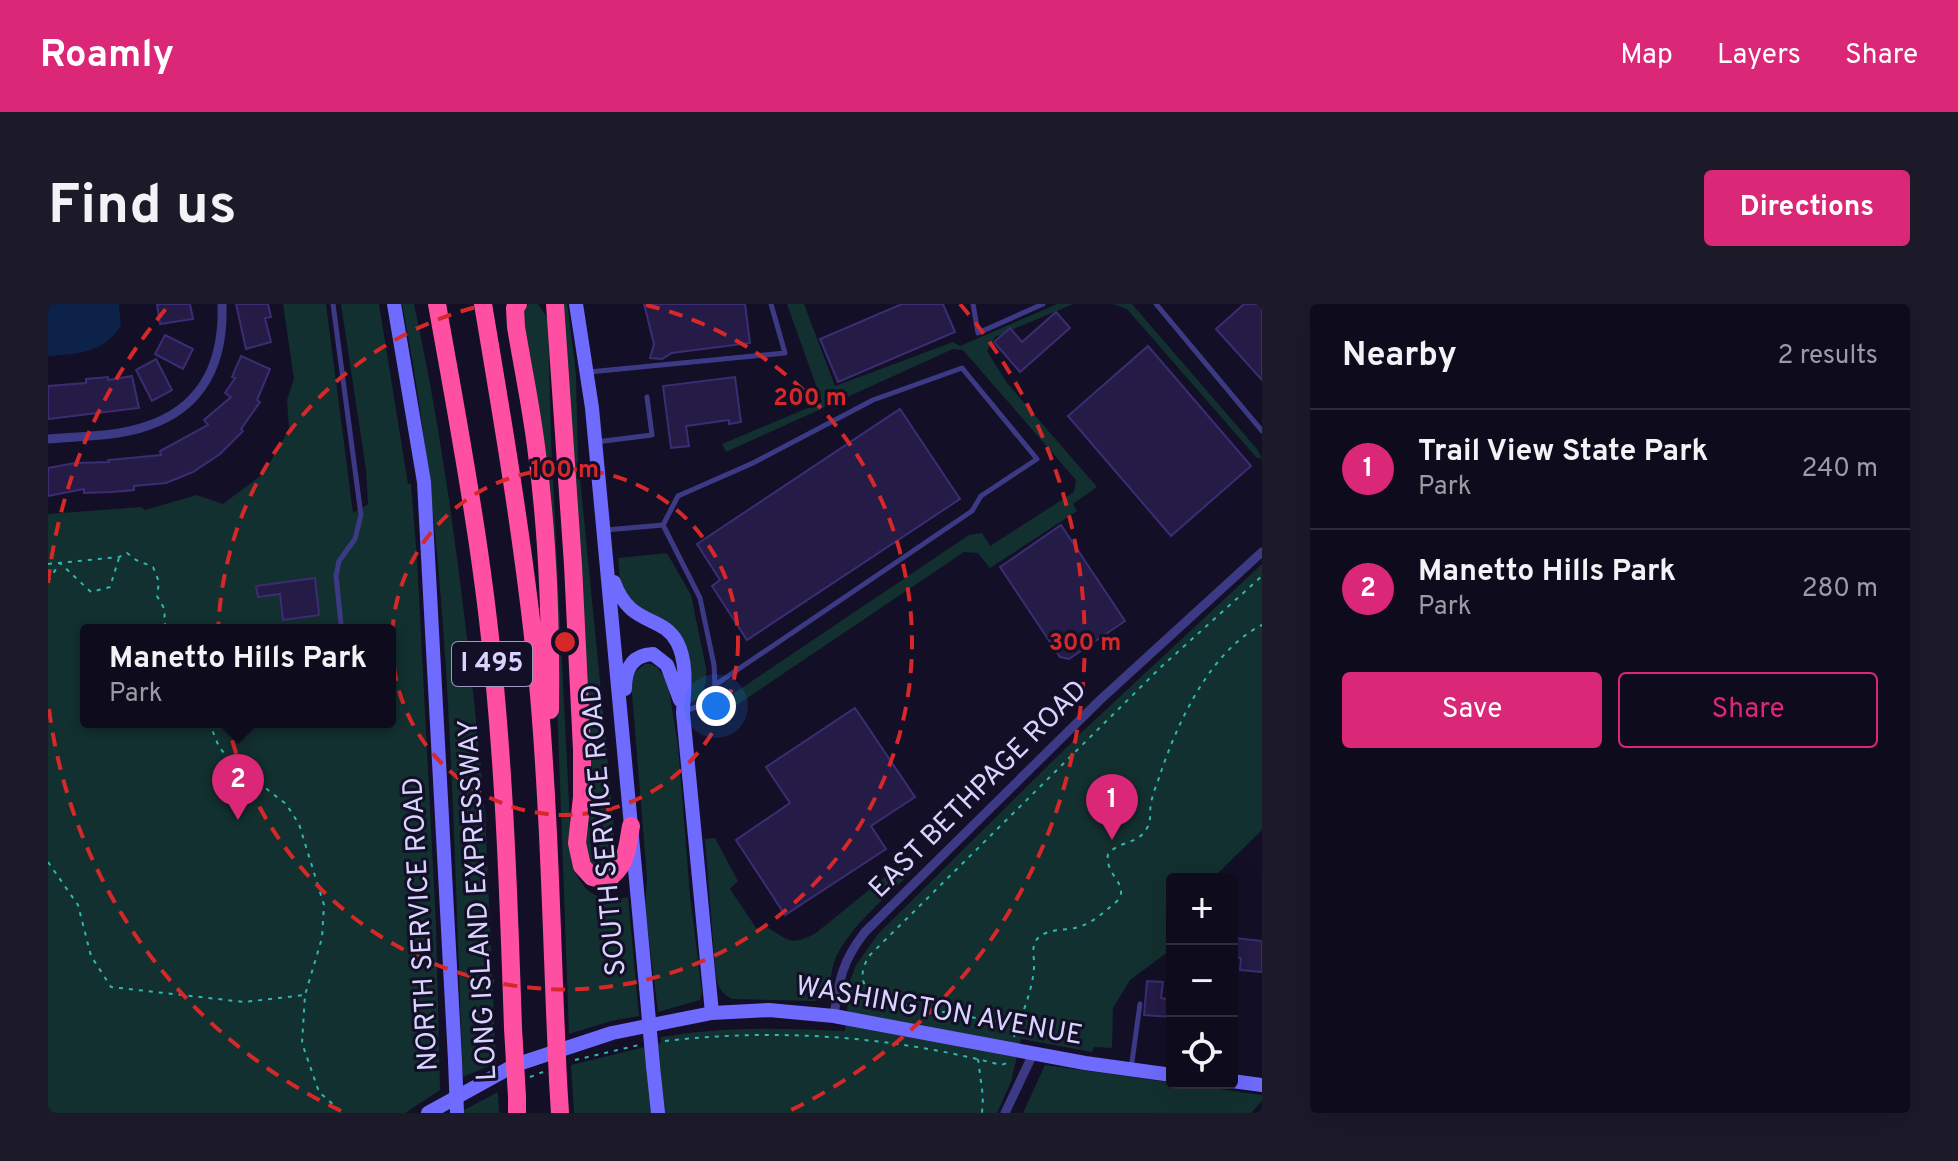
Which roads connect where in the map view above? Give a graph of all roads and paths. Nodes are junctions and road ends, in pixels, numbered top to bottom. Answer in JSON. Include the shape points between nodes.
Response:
{"nodes":[{"id":1,"x":222,"y":304,"type":"edge"},
{"id":2,"x":333,"y":304,"type":"edge"},
{"id":3,"x":394,"y":304,"type":"edge"},
{"id":4,"x":437,"y":304,"type":"edge"},
{"id":5,"x":483,"y":304,"type":"edge"},
{"id":6,"x":518,"y":304,"type":"edge"},
{"id":7,"x":555,"y":304,"type":"edge"},
{"id":8,"x":576,"y":304,"type":"edge"},
{"id":9,"x":771,"y":304,"type":"edge"},
{"id":10,"x":973,"y":304,"type":"edge"},
{"id":11,"x":1043,"y":304,"type":"edge"},
{"id":12,"x":1156,"y":304,"type":"edge"},
{"id":13,"x":588,"y":373,"type":"junction"},
{"id":14,"x":647,"y":397,"type":"dead end"},
{"id":15,"x":1262,"y":431,"type":"edge"},
{"id":16,"x":48,"y":439,"type":"edge"},
{"id":17,"x":595,"y":443,"type":"junction"},
{"id":18,"x":663,"y":525,"type":"junction"},
{"id":19,"x":604,"y":531,"type":"junction"},
{"id":20,"x":1262,"y":552,"type":"edge"},
{"id":21,"x":119,"y":557,"type":"junction"},
{"id":22,"x":606,"y":557,"type":"junction"},
{"id":23,"x":60,"y":563,"type":"junction"},
{"id":24,"x":48,"y":564,"type":"edge"},
{"id":25,"x":1262,"y":576,"type":"edge"},
{"id":26,"x":48,"y":581,"type":"edge"},
{"id":27,"x":165,"y":624,"type":"edge"},
{"id":28,"x":341,"y":624,"type":"dead end"},
{"id":29,"x":1262,"y":625,"type":"edge"},
{"id":30,"x":715,"y":685,"type":"junction"},
{"id":31,"x":683,"y":713,"type":"junction"},
{"id":32,"x":211,"y":728,"type":"edge"},
{"id":33,"x":626,"y":773,"type":"junction"},
{"id":34,"x":631,"y":826,"type":"junction"},
{"id":35,"x":549,"y":845,"type":"junction"},
{"id":36,"x":48,"y":862,"type":"edge"},
{"id":37,"x":305,"y":995,"type":"junction"},
{"id":38,"x":1140,"y":1004,"type":"dead end"},
{"id":39,"x":712,"y":1013,"type":"junction"},
{"id":40,"x":834,"y":1016,"type":"junction"},
{"id":41,"x":1017,"y":1025,"type":"junction"},
{"id":42,"x":1014,"y":1037,"type":"dead end"},
{"id":43,"x":662,"y":1041,"type":"dead end"},
{"id":44,"x":649,"y":1043,"type":"dead end"},
{"id":45,"x":1033,"y":1054,"type":"junction"},
{"id":46,"x":979,"y":1059,"type":"junction"},
{"id":47,"x":575,"y":1060,"type":"dead end"},
{"id":48,"x":1007,"y":1063,"type":"dead end"},
{"id":49,"x":1131,"y":1070,"type":"junction"},
{"id":50,"x":1166,"y":1074,"type":"edge"},
{"id":51,"x":553,"y":1075,"type":"junction"},
{"id":52,"x":1238,"y":1082,"type":"edge"},
{"id":53,"x":1262,"y":1085,"type":"edge"},
{"id":54,"x":519,"y":1097,"type":"edge"},
{"id":55,"x":343,"y":1113,"type":"edge"},
{"id":56,"x":428,"y":1113,"type":"edge"},
{"id":57,"x":457,"y":1113,"type":"edge"},
{"id":58,"x":560,"y":1113,"type":"edge"},
{"id":59,"x":658,"y":1113,"type":"edge"},
{"id":60,"x":982,"y":1113,"type":"edge"},
{"id":61,"x":1005,"y":1113,"type":"edge"}],
"edges":[{"from":1,"to":16,"type":"street","via":[[217,359],[202,388],[181,410],[147,427]]},
{"from":2,"to":28,"type":"lane","via":[[361,515],[336,576]]},
{"from":3,"to":57,"type":"main road","name":"NORTH SERVICE ROAD","bridge":true,"via":[[424,482]]},
{"from":4,"to":54,"type":"highway","name":"LONG ISLAND EXPRESSWAY","number":"I 495","bridge":true,"via":[[483,574],[497,708]]},
{"from":5,"to":35,"type":"highway","number":"I 495","via":[[525,567]]},
{"from":6,"to":35,"type":"highway","via":[[516,327],[537,454],[545,564]]},
{"from":7,"to":34,"type":"highway","via":[[581,734],[577,843],[582,866],[592,877],[606,880],[617,873]]},
{"from":8,"to":13,"type":"main road","name":"SOUTH SERVICE ROAD"},
{"from":9,"to":13,"type":"lane","via":[[785,353]]},
{"from":10,"to":11,"type":"lane","via":[[978,333]]},
{"from":12,"to":15,"type":"lane"},
{"from":13,"to":17,"type":"main road","name":"SOUTH SERVICE ROAD"},
{"from":14,"to":17,"type":"lane","via":[[652,435]]},
{"from":17,"to":19,"type":"main road","name":"SOUTH SERVICE ROAD"},
{"from":18,"to":19,"type":"lane"},
{"from":18,"to":30,"type":"lane","via":[[700,598]]},
{"from":18,"to":30,"type":"lane","via":[[678,496],[873,400],[962,368],[1037,459],[981,496],[972,511]]},
{"from":19,"to":22,"type":"main road","name":"SOUTH SERVICE ROAD"},
{"from":20,"to":40,"type":"street","name":"EAST BETHPAGE ROAD","via":[[1100,700],[865,932],[842,968]]},
{"from":21,"to":23,"type":"path"},
{"from":21,"to":23,"type":"path","via":[[110,587],[91,592]]},
{"from":21,"to":27,"type":"path","via":[[127,553],[156,570]]},
{"from":22,"to":31,"type":"main road","via":[[623,602],[677,643],[684,670]]},
{"from":22,"to":33,"type":"main road","name":"SOUTH SERVICE ROAD"},
{"from":23,"to":24,"type":"path"},
{"from":23,"to":26,"type":"path"},
{"from":25,"to":41,"type":"path","via":[[957,866],[861,970],[868,992],[882,1001]]},
{"from":29,"to":41,"type":"path","via":[[1225,655],[1200,685],[1160,774],[1146,830],[1108,854],[1109,871],[1120,885],[1119,899],[1091,923],[1037,939],[1028,998]]},
{"from":30,"to":31,"type":"lane","via":[[705,703]]},
{"from":31,"to":33,"type":"main road","via":[[661,658],[646,654],[633,661],[625,675]]},
{"from":31,"to":39,"type":"main road"},
{"from":32,"to":37,"type":"path","via":[[225,754],[286,804],[299,824],[324,905],[322,938]]},
{"from":33,"to":34,"type":"main road","name":"SOUTH SERVICE ROAD"},
{"from":34,"to":59,"type":"main road","name":"SOUTH SERVICE ROAD","bridge":true},
{"from":35,"to":51,"type":"highway","number":"I 495","bridge":true},
{"from":36,"to":37,"type":"path","via":[[78,905],[91,956],[111,987],[244,1002]]},
{"from":37,"to":55,"type":"path","via":[[302,1043],[319,1092]]},
{"from":38,"to":49,"type":"lane"},
{"from":39,"to":40,"type":"main road","name":"WASHINGTON AVENUE","via":[[769,1010]]},
{"from":39,"to":56,"type":"main road","name":"WASHINGTON AVENUE","via":[[612,1033],[515,1065]]},
{"from":40,"to":45,"type":"main road","name":"WASHINGTON AVENUE"},
{"from":41,"to":42,"type":"path"},
{"from":43,"to":46,"type":"path","via":[[803,1035],[877,1041]]},
{"from":44,"to":47,"type":"path"},
{"from":45,"to":49,"type":"main road","name":"WASHINGTON AVENUE"},
{"from":45,"to":61,"type":"street"},
{"from":46,"to":48,"type":"path"},
{"from":46,"to":60,"type":"path"},
{"from":49,"to":50,"type":"main road","name":"WASHINGTON AVENUE"},
{"from":51,"to":54,"type":"path"},
{"from":51,"to":58,"type":"highway","number":"I 495"},
{"from":52,"to":53,"type":"main road"}]}
